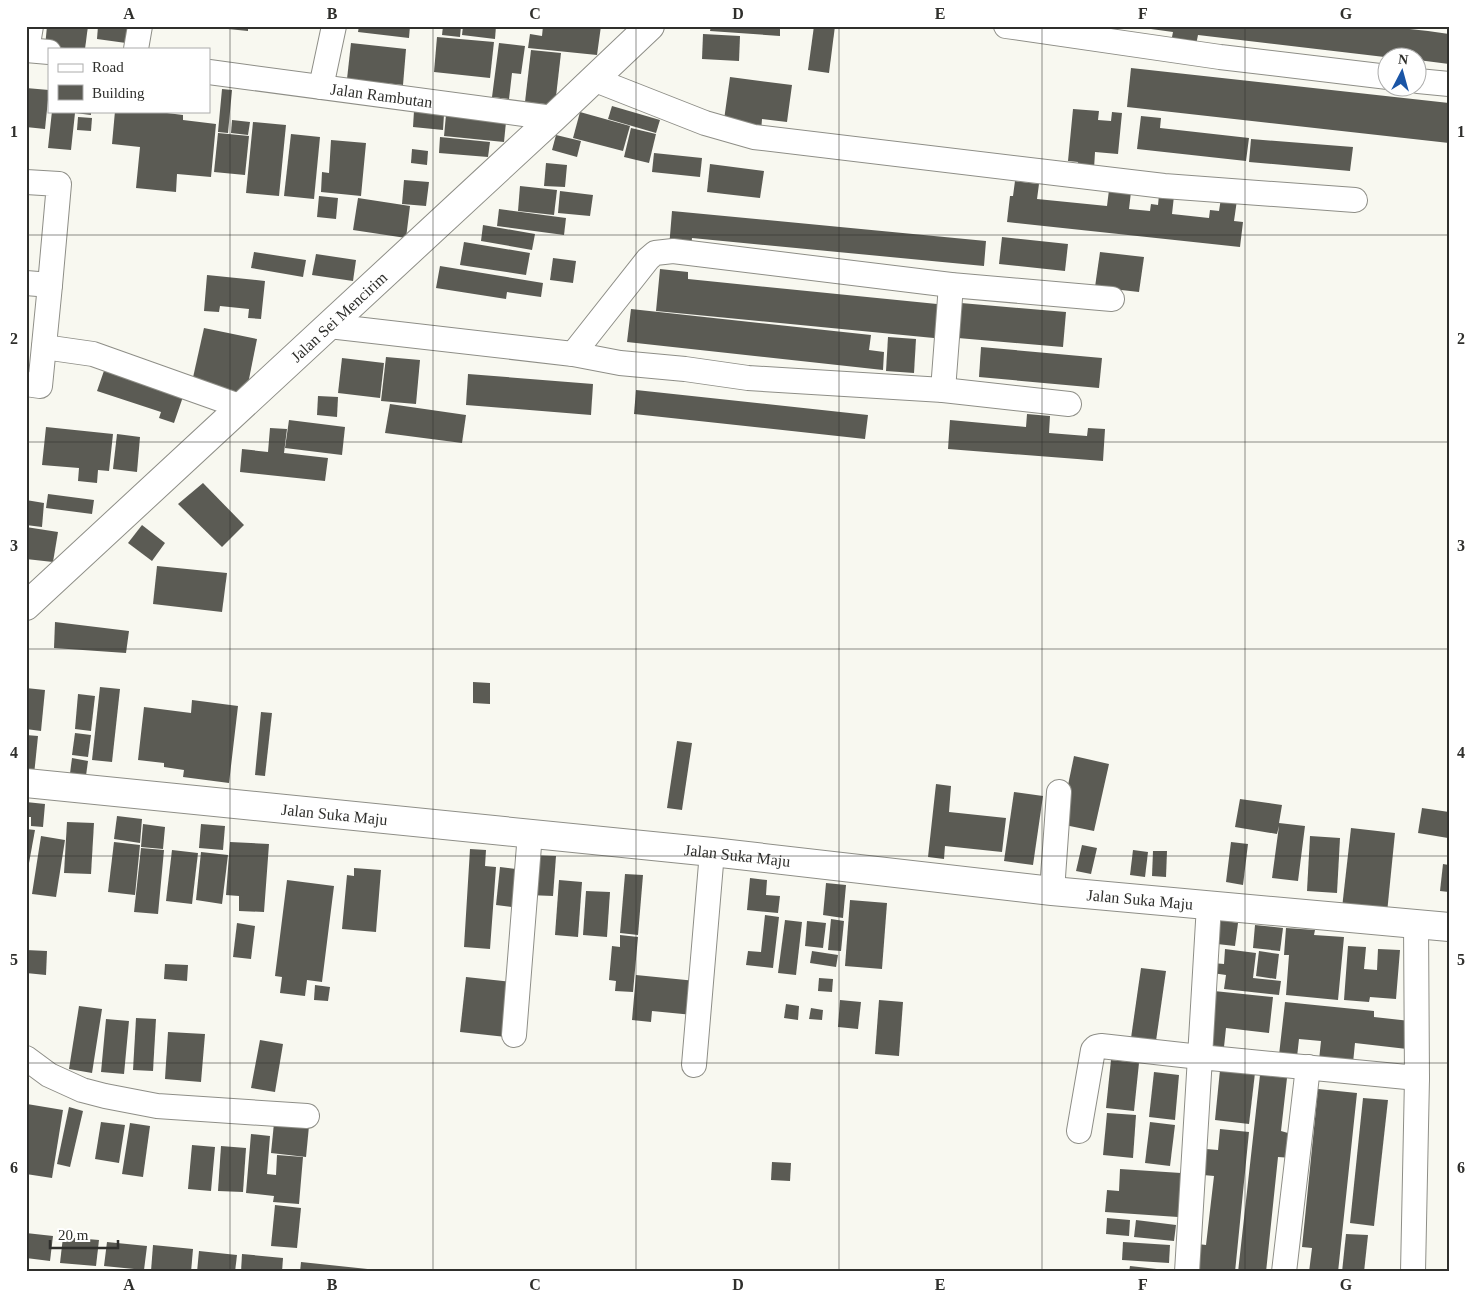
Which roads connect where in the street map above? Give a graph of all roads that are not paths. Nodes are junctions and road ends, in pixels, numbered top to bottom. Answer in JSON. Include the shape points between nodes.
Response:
{"nodes":[{"id":1,"x":31,"y":26,"type":"edge"},
{"id":2,"x":140,"y":26,"type":"edge"},
{"id":3,"x":334,"y":26,"type":"edge"},
{"id":4,"x":650,"y":26,"type":"edge"},
{"id":5,"x":1006,"y":26,"type":"edge"},
{"id":6,"x":136,"y":48,"type":"edge"},
{"id":7,"x":26,"y":50,"type":"edge"},
{"id":8,"x":48,"y":52,"type":"edge"},
{"id":9,"x":210,"y":72,"type":"edge"},
{"id":10,"x":1378,"y":76,"type":"edge"},
{"id":11,"x":593,"y":79,"type":"junction"},
{"id":12,"x":1428,"y":82,"type":"edge"},
{"id":13,"x":1449,"y":84,"type":"edge"},
{"id":14,"x":321,"y":87,"type":"junction"},
{"id":15,"x":553,"y":118,"type":"junction"},
{"id":16,"x":26,"y":182,"type":"edge"},
{"id":17,"x":1354,"y":200,"type":"dead end"},
{"id":18,"x":26,"y":283,"type":"edge"},
{"id":19,"x":50,"y":285,"type":"junction"},
{"id":20,"x":951,"y":285,"type":"junction"},
{"id":21,"x":1112,"y":299,"type":"dead end"},
{"id":22,"x":329,"y":326,"type":"junction"},
{"id":23,"x":44,"y":346,"type":"junction"},
{"id":24,"x":572,"y":354,"type":"junction"},
{"id":25,"x":26,"y":384,"type":"edge"},
{"id":26,"x":943,"y":390,"type":"junction"},
{"id":27,"x":1069,"y":404,"type":"dead end"},
{"id":28,"x":242,"y":407,"type":"junction"},
{"id":29,"x":26,"y":606,"type":"edge"},
{"id":30,"x":26,"y":783,"type":"edge"},
{"id":31,"x":1058,"y":792,"type":"dead end"},
{"id":32,"x":530,"y":833,"type":"junction"},
{"id":33,"x":712,"y":852,"type":"junction"},
{"id":34,"x":1052,"y":890,"type":"junction"},
{"id":35,"x":1209,"y":905,"type":"junction"},
{"id":36,"x":1416,"y":923,"type":"junction"},
{"id":37,"x":1449,"y":927,"type":"edge"},
{"id":38,"x":514,"y":1034,"type":"dead end"},
{"id":39,"x":1200,"y":1057,"type":"junction"},
{"id":40,"x":26,"y":1058,"type":"edge"},
{"id":41,"x":694,"y":1065,"type":"dead end"},
{"id":42,"x":1308,"y":1067,"type":"junction"},
{"id":43,"x":1417,"y":1078,"type":"junction"},
{"id":44,"x":307,"y":1116,"type":"dead end"},
{"id":45,"x":1079,"y":1131,"type":"dead end"},
{"id":46,"x":1187,"y":1272,"type":"edge"},
{"id":47,"x":1284,"y":1272,"type":"edge"},
{"id":48,"x":1413,"y":1272,"type":"edge"}],
"edges":[{"from":1,"to":7,"type":"street"},
{"from":2,"to":6,"type":"street"},
{"from":3,"to":14,"type":"street"},
{"from":4,"to":11,"type":"street","name":"Jalan Sei Mencirim"},
{"from":5,"to":10,"type":"street"},
{"from":7,"to":8,"type":"street"},
{"from":9,"to":14,"type":"street","name":"Jalan Rambutan"},
{"from":11,"to":15,"type":"street","name":"Jalan Sei Mencirim"},
{"from":11,"to":17,"type":"street","via":[[706,123],[754,137],[1164,186]]},
{"from":12,"to":13,"type":"street"},
{"from":14,"to":15,"type":"street","name":"Jalan Rambutan"},
{"from":15,"to":22,"type":"street","name":"Jalan Sei Mencirim"},
{"from":16,"to":19,"type":"street","via":[[59,184]]},
{"from":18,"to":19,"type":"street"},
{"from":19,"to":23,"type":"street"},
{"from":20,"to":21,"type":"street"},
{"from":20,"to":24,"type":"street","via":[[673,251],[656,253]]},
{"from":20,"to":26,"type":"street"},
{"from":22,"to":24,"type":"street"},
{"from":22,"to":28,"type":"street","name":"Jalan Sei Mencirim"},
{"from":23,"to":25,"type":"street","via":[[40,386]]},
{"from":23,"to":28,"type":"street","via":[[93,354]]},
{"from":24,"to":26,"type":"street","via":[[748,378]]},
{"from":26,"to":27,"type":"street"},
{"from":28,"to":29,"type":"street","name":"Jalan Sei Mencirim"},
{"from":30,"to":32,"type":"street","name":"Jalan Suka Maju"},
{"from":31,"to":34,"type":"street"},
{"from":32,"to":33,"type":"street","name":"Jalan Suka Maju"},
{"from":32,"to":38,"type":"street"},
{"from":33,"to":34,"type":"street","name":"Jalan Suka Maju"},
{"from":33,"to":41,"type":"street"},
{"from":34,"to":35,"type":"street","name":"Jalan Suka Maju"},
{"from":35,"to":36,"type":"street","name":"Jalan Suka Maju"},
{"from":35,"to":39,"type":"street"},
{"from":36,"to":37,"type":"street","name":"Jalan Suka Maju"},
{"from":36,"to":43,"type":"street"},
{"from":39,"to":42,"type":"street"},
{"from":39,"to":45,"type":"street","via":[[1096,1047]]},
{"from":39,"to":46,"type":"street"},
{"from":40,"to":44,"type":"street","via":[[49,1075],[82,1090],[106,1096],[157,1106]]},
{"from":42,"to":43,"type":"street"},
{"from":42,"to":47,"type":"street"},
{"from":43,"to":48,"type":"street"}]}
